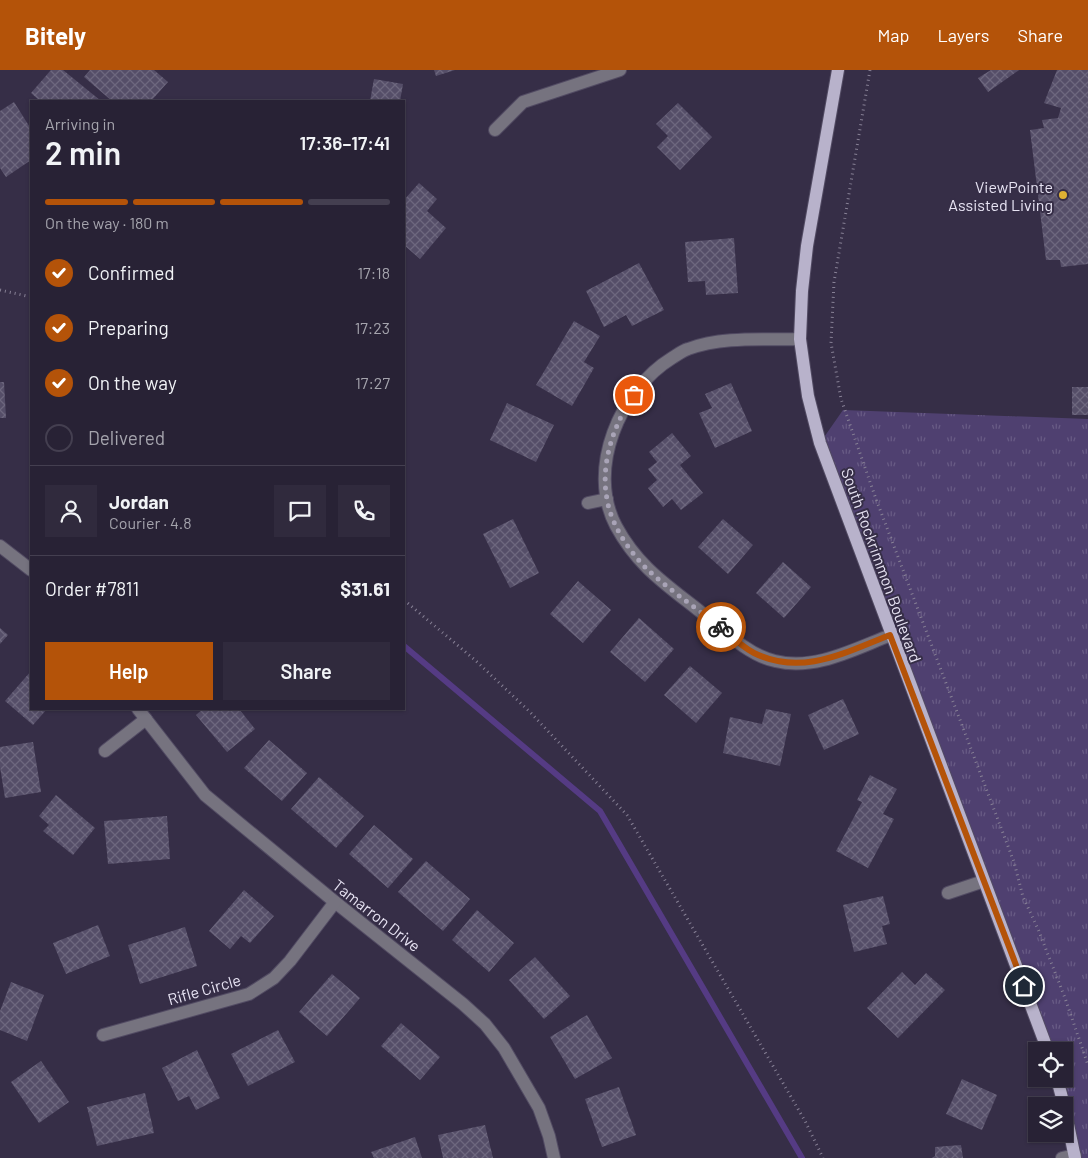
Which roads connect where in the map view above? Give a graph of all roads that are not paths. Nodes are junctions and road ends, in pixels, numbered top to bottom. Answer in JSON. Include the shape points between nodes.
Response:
{"nodes":[{"id":1,"x":620,"y":70,"type":"edge"},
{"id":2,"x":838,"y":70,"type":"edge"},
{"id":3,"x":494,"y":130,"type":"dead end"},
{"id":4,"x":800,"y":339,"type":"junction"},
{"id":5,"x":607,"y":499,"type":"junction"},
{"id":6,"x":588,"y":503,"type":"dead end"},
{"id":7,"x":0,"y":546,"type":"edge"},
{"id":8,"x":30,"y":569,"type":"edge"},
{"id":9,"x":890,"y":635,"type":"junction"},
{"id":10,"x":139,"y":710,"type":"edge"},
{"id":11,"x":146,"y":719,"type":"junction"},
{"id":12,"x":105,"y":750,"type":"dead end"},
{"id":13,"x":984,"y":881,"type":"junction"},
{"id":14,"x":948,"y":893,"type":"dead end"},
{"id":15,"x":335,"y":902,"type":"junction"},
{"id":16,"x":103,"y":1034,"type":"dead end"},
{"id":17,"x":1045,"y":1042,"type":"edge"},
{"id":18,"x":1059,"y":1087,"type":"edge"},
{"id":19,"x":1075,"y":1156,"type":"edge"},
{"id":20,"x":554,"y":1158,"type":"edge"},
{"id":21,"x":1062,"y":1158,"type":"edge"}],
"edges":[{"from":1,"to":3,"type":"street","via":[[523,102]]},
{"from":2,"to":4,"type":"main road","name":"South Rockrimmon Boulevard","via":[[807,246]]},
{"from":4,"to":5,"type":"street","via":[[716,341],[687,349],[662,364],[626,406],[613,436],[605,470]]},
{"from":4,"to":9,"type":"main road","name":"South Rockrimmon Boulevard","via":[[808,396],[820,443]]},
{"from":5,"to":6,"type":"street"},
{"from":5,"to":9,"type":"street","via":[[616,525],[648,570],[753,653],[775,661],[802,664],[827,660]]},
{"from":7,"to":8,"type":"street"},
{"from":9,"to":13,"type":"main road","name":"South Rockrimmon Boulevard"},
{"from":10,"to":11,"type":"street","name":"Tamarron Drive"},
{"from":11,"to":12,"type":"street"},
{"from":11,"to":15,"type":"street","name":"Tamarron Drive","via":[[205,796]]},
{"from":13,"to":14,"type":"street"},
{"from":13,"to":17,"type":"main road","name":"South Rockrimmon Boulevard"},
{"from":15,"to":16,"type":"street","name":"Rifle Circle","via":[[290,961],[274,978],[249,994]]},
{"from":15,"to":20,"type":"street","name":"Tamarron Drive","via":[[485,1024],[504,1048],[539,1108]]},
{"from":18,"to":19,"type":"main road"},
{"from":19,"to":21,"type":"street"}]}
